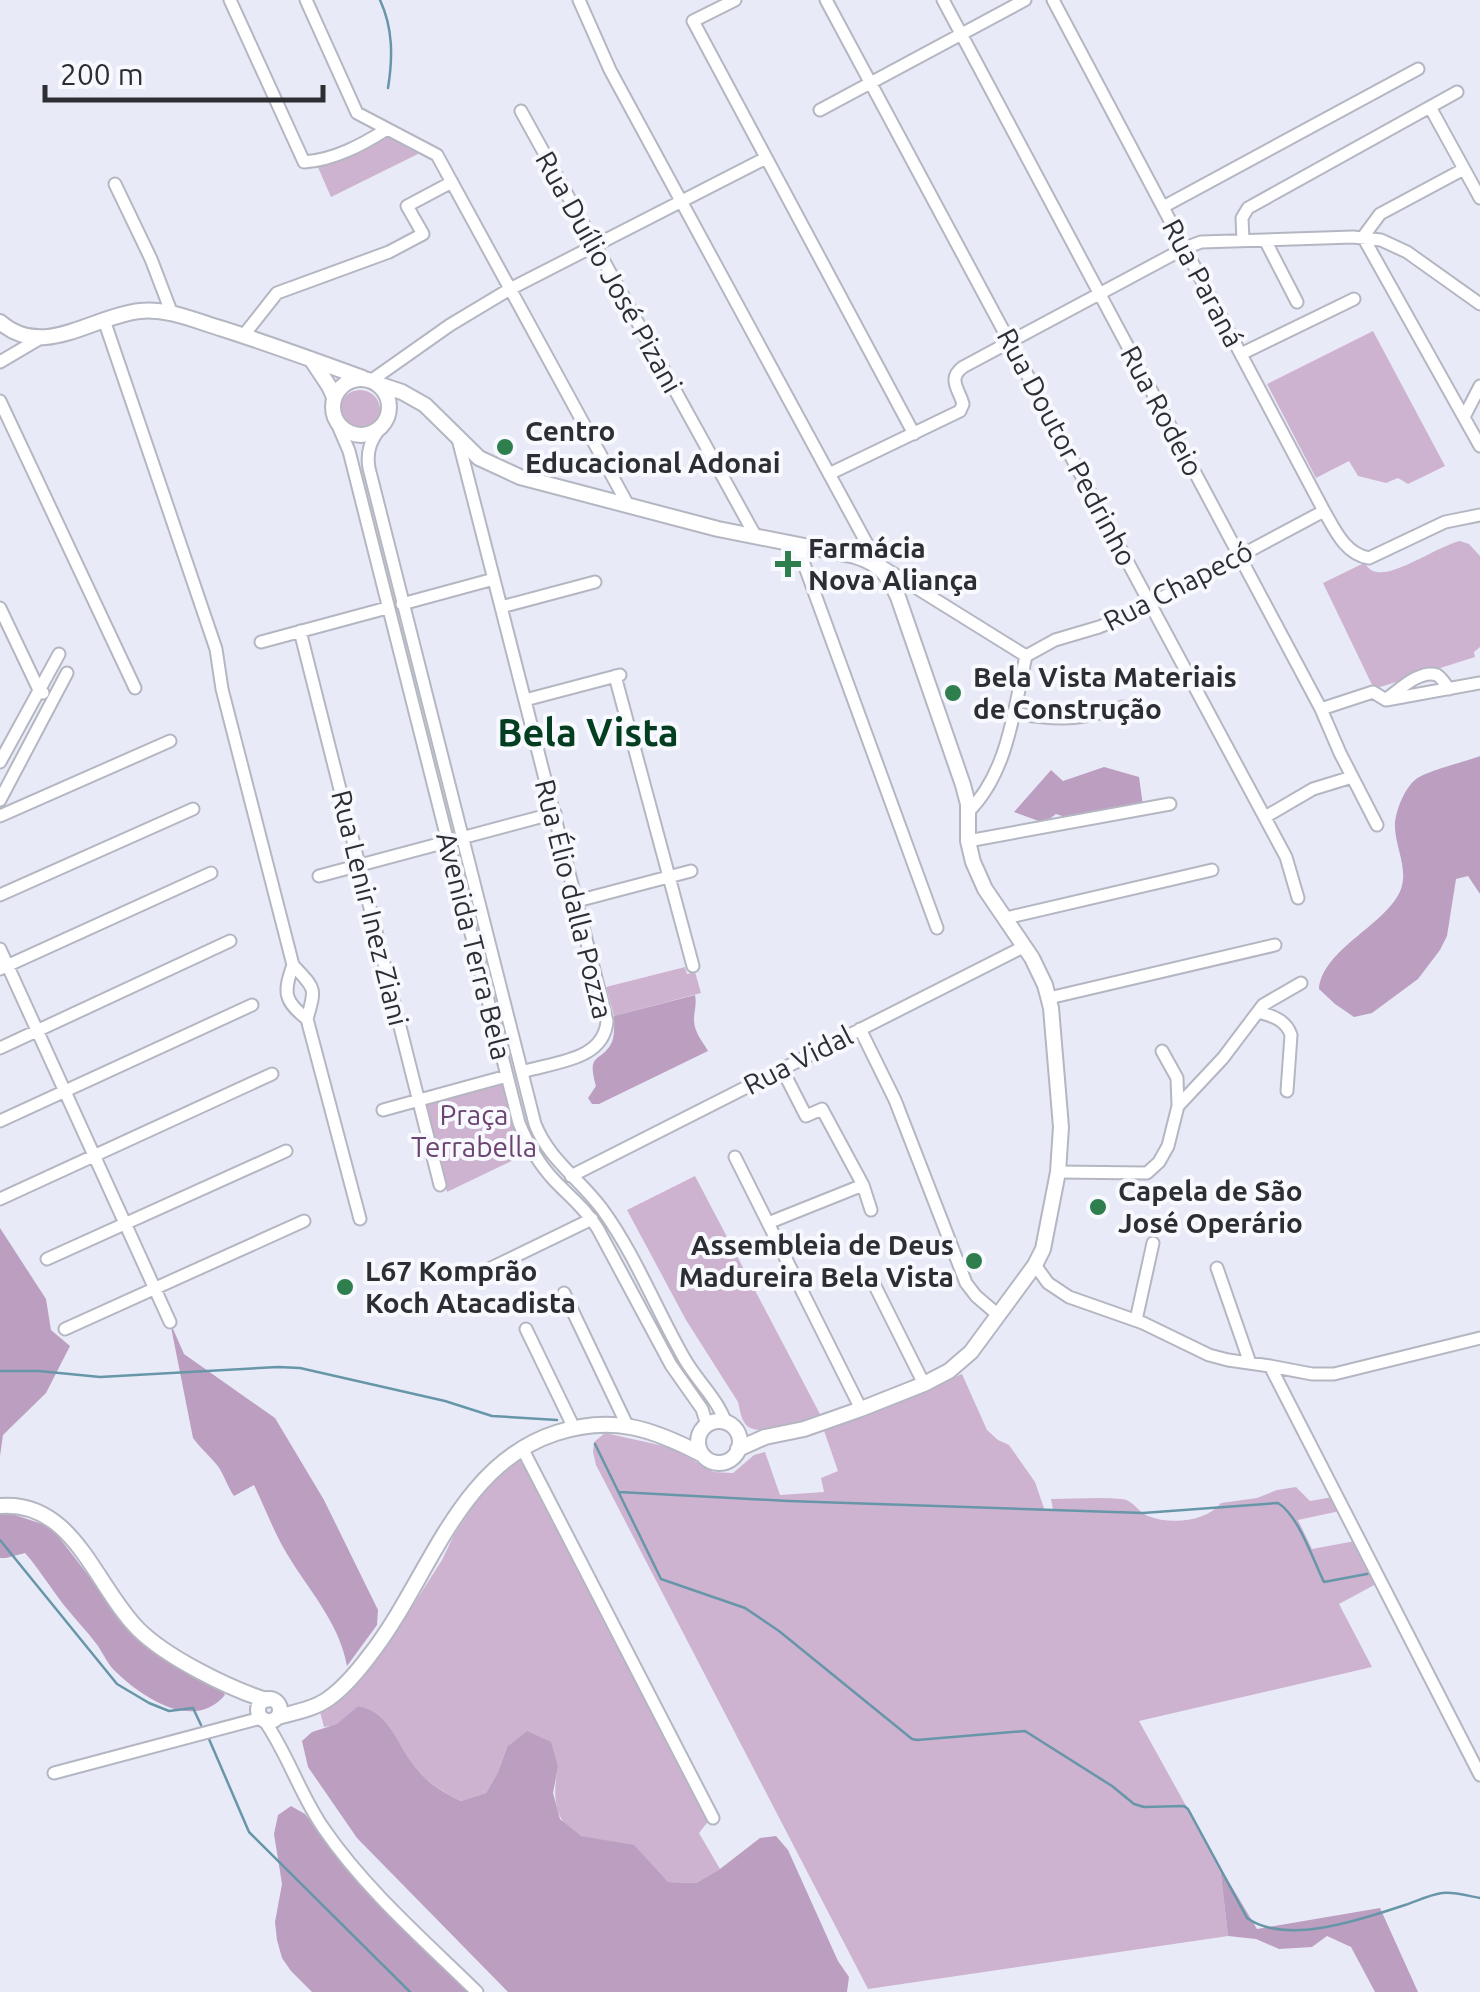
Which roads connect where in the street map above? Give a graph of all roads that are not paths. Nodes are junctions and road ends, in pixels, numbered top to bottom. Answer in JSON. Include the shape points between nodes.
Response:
{"nodes":[{"id":1,"x":230,"y":0,"type":"edge"},
{"id":2,"x":306,"y":0,"type":"edge"},
{"id":3,"x":579,"y":0,"type":"edge"},
{"id":4,"x":735,"y":0,"type":"edge"},
{"id":5,"x":826,"y":0,"type":"edge"},
{"id":6,"x":942,"y":0,"type":"edge"},
{"id":7,"x":1025,"y":0,"type":"edge"},
{"id":8,"x":1053,"y":0,"type":"edge"},
{"id":9,"x":960,"y":34,"type":"junction"},
{"id":10,"x":1418,"y":69,"type":"dead end"},
{"id":11,"x":871,"y":82,"type":"junction"},
{"id":12,"x":1457,"y":92,"type":"dead end"},
{"id":13,"x":1430,"y":107,"type":"junction"},
{"id":14,"x":820,"y":110,"type":"dead end"},
{"id":15,"x":520,"y":112,"type":"dead end"},
{"id":16,"x":387,"y":129,"type":"junction"},
{"id":17,"x":766,"y":158,"type":"junction"},
{"id":18,"x":1464,"y":169,"type":"junction"},
{"id":19,"x":452,"y":182,"type":"junction"},
{"id":20,"x":115,"y":184,"type":"dead end"},
{"id":21,"x":1480,"y":198,"type":"edge"},
{"id":22,"x":681,"y":201,"type":"junction"},
{"id":23,"x":1163,"y":207,"type":"junction"},
{"id":24,"x":1363,"y":237,"type":"junction"},
{"id":25,"x":1243,"y":240,"type":"junction"},
{"id":26,"x":1265,"y":240,"type":"junction"},
{"id":27,"x":594,"y":244,"type":"junction"},
{"id":28,"x":1185,"y":248,"type":"junction"},
{"id":29,"x":510,"y":289,"type":"junction"},
{"id":30,"x":1099,"y":294,"type":"junction"},
{"id":31,"x":1354,"y":299,"type":"dead end"},
{"id":32,"x":1296,"y":302,"type":"dead end"},
{"id":33,"x":1480,"y":304,"type":"edge"},
{"id":34,"x":172,"y":314,"type":"junction"},
{"id":35,"x":104,"y":320,"type":"junction"},
{"id":36,"x":4,"y":330,"type":"edge"},
{"id":37,"x":243,"y":336,"type":"junction"},
{"id":38,"x":38,"y":339,"type":"junction"},
{"id":39,"x":1010,"y":342,"type":"junction"},
{"id":40,"x":1240,"y":354,"type":"junction"},
{"id":41,"x":311,"y":358,"type":"junction"},
{"id":42,"x":0,"y":362,"type":"edge"},
{"id":43,"x":371,"y":381,"type":"junction"},
{"id":44,"x":1480,"y":386,"type":"edge"},
{"id":45,"x":334,"y":397,"type":"junction"},
{"id":46,"x":0,"y":401,"type":"edge"},
{"id":47,"x":425,"y":404,"type":"junction"},
{"id":48,"x":1464,"y":417,"type":"junction"},
{"id":49,"x":384,"y":422,"type":"junction"},
{"id":50,"x":337,"y":423,"type":"junction"},
{"id":51,"x":914,"y":434,"type":"junction"},
{"id":52,"x":1480,"y":446,"type":"edge"},
{"id":53,"x":468,"y":456,"type":"junction"},
{"id":54,"x":829,"y":474,"type":"junction"},
{"id":55,"x":628,"y":505,"type":"junction"},
{"id":56,"x":1324,"y":511,"type":"junction"},
{"id":57,"x":1480,"y":516,"type":"edge"},
{"id":58,"x":756,"y":537,"type":"junction"},
{"id":59,"x":797,"y":545,"type":"junction"},
{"id":60,"x":1239,"y":556,"type":"junction"},
{"id":61,"x":878,"y":564,"type":"junction"},
{"id":62,"x":494,"y":579,"type":"junction"},
{"id":63,"x":595,"y":582,"type":"dead end"},
{"id":64,"x":402,"y":604,"type":"junction"},
{"id":65,"x":1150,"y":604,"type":"junction"},
{"id":66,"x":501,"y":607,"type":"junction"},
{"id":67,"x":0,"y":608,"type":"edge"},
{"id":68,"x":388,"y":608,"type":"junction"},
{"id":69,"x":300,"y":631,"type":"junction"},
{"id":70,"x":261,"y":642,"type":"dead end"},
{"id":71,"x":58,"y":654,"type":"dead end"},
{"id":72,"x":1026,"y":656,"type":"junction"},
{"id":73,"x":67,"y":673,"type":"dead end"},
{"id":74,"x":1480,"y":683,"type":"edge"},
{"id":75,"x":135,"y":688,"type":"dead end"},
{"id":76,"x":39,"y":690,"type":"junction"},
{"id":77,"x":52,"y":700,"type":"junction"},
{"id":78,"x":525,"y":700,"type":"junction"},
{"id":79,"x":1123,"y":707,"type":"dead end"},
{"id":80,"x":1321,"y":709,"type":"junction"},
{"id":81,"x":1013,"y":713,"type":"junction"},
{"id":82,"x":170,"y":742,"type":"dead end"},
{"id":83,"x":0,"y":762,"type":"edge"},
{"id":84,"x":1352,"y":777,"type":"junction"},
{"id":85,"x":0,"y":800,"type":"edge"},
{"id":86,"x":1170,"y":804,"type":"dead end"},
{"id":87,"x":193,"y":809,"type":"dead end"},
{"id":88,"x":968,"y":812,"type":"junction"},
{"id":89,"x":554,"y":813,"type":"junction"},
{"id":90,"x":0,"y":816,"type":"edge"},
{"id":91,"x":1264,"y":817,"type":"junction"},
{"id":92,"x":1377,"y":824,"type":"dead end"},
{"id":93,"x":462,"y":838,"type":"junction"},
{"id":94,"x":968,"y":840,"type":"junction"},
{"id":95,"x":447,"y":842,"type":"junction"},
{"id":96,"x":360,"y":866,"type":"junction"},
{"id":97,"x":1212,"y":870,"type":"dead end"},
{"id":98,"x":691,"y":871,"type":"dead end"},
{"id":99,"x":211,"y":873,"type":"dead end"},
{"id":100,"x":320,"y":876,"type":"dead end"},
{"id":101,"x":669,"y":877,"type":"junction"},
{"id":102,"x":1160,"y":890,"type":"dead end"},
{"id":103,"x":0,"y":895,"type":"edge"},
{"id":104,"x":1298,"y":898,"type":"dead end"},
{"id":105,"x":578,"y":901,"type":"junction"},
{"id":106,"x":1008,"y":920,"type":"junction"},
{"id":107,"x":937,"y":928,"type":"dead end"},
{"id":108,"x":230,"y":941,"type":"dead end"},
{"id":109,"x":1275,"y":945,"type":"dead end"},
{"id":110,"x":1024,"y":946,"type":"junction"},
{"id":111,"x":0,"y":949,"type":"edge"},
{"id":112,"x":293,"y":966,"type":"junction"},
{"id":113,"x":692,"y":966,"type":"dead end"},
{"id":114,"x":4,"y":967,"type":"edge"},
{"id":115,"x":1301,"y":983,"type":"dead end"},
{"id":116,"x":1049,"y":998,"type":"junction"},
{"id":117,"x":252,"y":1005,"type":"dead end"},
{"id":118,"x":1258,"y":1012,"type":"junction"},
{"id":119,"x":307,"y":1020,"type":"junction"},
{"id":120,"x":860,"y":1028,"type":"junction"},
{"id":121,"x":38,"y":1030,"type":"junction"},
{"id":122,"x":0,"y":1048,"type":"edge"},
{"id":123,"x":1162,"y":1050,"type":"dead end"},
{"id":124,"x":782,"y":1068,"type":"junction"},
{"id":125,"x":522,"y":1072,"type":"junction"},
{"id":126,"x":272,"y":1074,"type":"dead end"},
{"id":127,"x":507,"y":1076,"type":"junction"},
{"id":128,"x":65,"y":1090,"type":"junction"},
{"id":129,"x":1288,"y":1091,"type":"dead end"},
{"id":130,"x":418,"y":1100,"type":"junction"},
{"id":131,"x":1178,"y":1106,"type":"junction"},
{"id":132,"x":383,"y":1110,"type":"dead end"},
{"id":133,"x":0,"y":1121,"type":"edge"},
{"id":134,"x":286,"y":1150,"type":"dead end"},
{"id":135,"x":94,"y":1156,"type":"junction"},
{"id":136,"x":735,"y":1156,"type":"dead end"},
{"id":137,"x":1058,"y":1172,"type":"junction"},
{"id":138,"x":570,"y":1176,"type":"junction"},
{"id":139,"x":440,"y":1185,"type":"dead end"},
{"id":140,"x":863,"y":1185,"type":"junction"},
{"id":141,"x":0,"y":1199,"type":"edge"},
{"id":142,"x":872,"y":1210,"type":"dead end"},
{"id":143,"x":304,"y":1220,"type":"dead end"},
{"id":144,"x":360,"y":1220,"type":"dead end"},
{"id":145,"x":592,"y":1220,"type":"junction"},
{"id":146,"x":126,"y":1223,"type":"junction"},
{"id":147,"x":768,"y":1223,"type":"junction"},
{"id":148,"x":1153,"y":1243,"type":"dead end"},
{"id":149,"x":46,"y":1259,"type":"dead end"},
{"id":150,"x":1035,"y":1264,"type":"junction"},
{"id":151,"x":492,"y":1268,"type":"dead end"},
{"id":152,"x":1217,"y":1268,"type":"dead end"},
{"id":153,"x":872,"y":1278,"type":"dead end"},
{"id":154,"x":155,"y":1288,"type":"junction"},
{"id":155,"x":564,"y":1293,"type":"dead end"},
{"id":156,"x":997,"y":1314,"type":"junction"},
{"id":157,"x":1136,"y":1320,"type":"junction"},
{"id":158,"x":170,"y":1322,"type":"dead end"},
{"id":159,"x":64,"y":1329,"type":"dead end"},
{"id":160,"x":526,"y":1329,"type":"dead end"},
{"id":161,"x":1480,"y":1338,"type":"edge"},
{"id":162,"x":1250,"y":1362,"type":"junction"},
{"id":163,"x":1270,"y":1366,"type":"junction"},
{"id":164,"x":924,"y":1384,"type":"junction"},
{"id":165,"x":861,"y":1409,"type":"junction"},
{"id":166,"x":627,"y":1425,"type":"junction"},
{"id":167,"x":731,"y":1426,"type":"junction"},
{"id":168,"x":574,"y":1428,"type":"junction"},
{"id":169,"x":704,"y":1429,"type":"junction"},
{"id":170,"x":670,"y":1438,"type":"junction"},
{"id":171,"x":764,"y":1438,"type":"junction"},
{"id":172,"x":522,"y":1448,"type":"junction"},
{"id":173,"x":738,"y":1449,"type":"junction"},
{"id":174,"x":701,"y":1454,"type":"junction"},
{"id":175,"x":0,"y":1506,"type":"edge"},
{"id":176,"x":267,"y":1712,"type":"junction"},
{"id":177,"x":54,"y":1772,"type":"dead end"},
{"id":178,"x":1480,"y":1776,"type":"edge"},
{"id":179,"x":713,"y":1818,"type":"dead end"},
{"id":180,"x":477,"y":1992,"type":"edge"}],
"edges":[{"from":1,"to":16,"type":"street","via":[[304,162],[354,148]]},
{"from":2,"to":16,"type":"street","via":[[357,113]]},
{"from":3,"to":22,"type":"street"},
{"from":4,"to":17,"type":"street","via":[[693,21]]},
{"from":5,"to":11,"type":"street","name":"Rua Doutor Pedrinho"},
{"from":6,"to":9,"type":"street","name":"Rua Rodeio"},
{"from":7,"to":9,"type":"street"},
{"from":8,"to":23,"type":"street","name":"Rua Paraná"},
{"from":9,"to":11,"type":"street"},
{"from":9,"to":30,"type":"street","name":"Rua Rodeio"},
{"from":10,"to":23,"type":"street"},
{"from":11,"to":14,"type":"street"},
{"from":11,"to":39,"type":"street","name":"Rua Doutor Pedrinho"},
{"from":12,"to":13,"type":"street"},
{"from":13,"to":18,"type":"street"},
{"from":13,"to":25,"type":"street","via":[[1248,208]]},
{"from":15,"to":27,"type":"street","name":"Rua Duílio José Pizani"},
{"from":16,"to":19,"type":"street","via":[[437,155]]},
{"from":17,"to":22,"type":"street"},
{"from":17,"to":51,"type":"street"},
{"from":18,"to":21,"type":"street"},
{"from":18,"to":24,"type":"street","via":[[1380,214]]},
{"from":19,"to":29,"type":"street"},
{"from":19,"to":37,"type":"street","via":[[407,206],[423,234],[276,292]]},
{"from":20,"to":34,"type":"street"},
{"from":22,"to":27,"type":"street"},
{"from":22,"to":54,"type":"street"},
{"from":23,"to":28,"type":"street","name":"Rua Paraná"},
{"from":24,"to":26,"type":"street"},
{"from":24,"to":33,"type":"street","via":[[1407,252]]},
{"from":24,"to":48,"type":"street"},
{"from":25,"to":26,"type":"street"},
{"from":25,"to":28,"type":"street"},
{"from":26,"to":32,"type":"street"},
{"from":27,"to":29,"type":"street"},
{"from":27,"to":58,"type":"street","name":"Rua Duílio José Pizani"},
{"from":28,"to":30,"type":"street"},
{"from":28,"to":40,"type":"street","name":"Rua Paraná"},
{"from":29,"to":43,"type":"street"},
{"from":29,"to":55,"type":"street"},
{"from":30,"to":39,"type":"street"},
{"from":30,"to":60,"type":"street","name":"Rua Rodeio"},
{"from":31,"to":40,"type":"street"},
{"from":34,"to":35,"type":"main road","via":[[140,311]]},
{"from":34,"to":37,"type":"main road"},
{"from":35,"to":38,"type":"main road"},
{"from":35,"to":112,"type":"street","via":[[216,649]]},
{"from":36,"to":38,"type":"main road"},
{"from":37,"to":41,"type":"main road"},
{"from":38,"to":42,"type":"street"},
{"from":39,"to":51,"type":"street","via":[[958,371],[954,380],[963,407]]},
{"from":39,"to":65,"type":"street","name":"Rua Doutor Pedrinho"},
{"from":40,"to":56,"type":"street","name":"Rua Paraná"},
{"from":41,"to":43,"type":"main road"},
{"from":41,"to":45,"type":"main road"},
{"from":43,"to":45,"type":"main road","via":[[345,383]]},
{"from":43,"to":47,"type":"main road"},
{"from":43,"to":49,"type":"main road","via":[[388,398]]},
{"from":44,"to":48,"type":"street"},
{"from":45,"to":50,"type":"main road"},
{"from":46,"to":75,"type":"street"},
{"from":47,"to":49,"type":"main road"},
{"from":47,"to":53,"type":"main road"},
{"from":48,"to":52,"type":"street"},
{"from":49,"to":50,"type":"main road","via":[[356,435]]},
{"from":49,"to":64,"type":"street","name":"Avenida Terra Bela","via":[[368,462]]},
{"from":50,"to":68,"type":"street","name":"Avenida Terra Bela"},
{"from":51,"to":54,"type":"street"},
{"from":53,"to":55,"type":"main road","via":[[520,478]]},
{"from":53,"to":62,"type":"street","name":"Rua Élio dalla Pozza"},
{"from":54,"to":61,"type":"street"},
{"from":55,"to":58,"type":"main road"},
{"from":56,"to":57,"type":"street","name":"Rua Paraná","via":[[1348,548],[1363,558],[1446,522]]},
{"from":56,"to":60,"type":"street","name":"Rua Chapecó"},
{"from":58,"to":59,"type":"main road"},
{"from":59,"to":61,"type":"main road"},
{"from":59,"to":107,"type":"street"},
{"from":60,"to":65,"type":"street","name":"Rua Chapecó"},
{"from":60,"to":80,"type":"street","name":"Rua Rodeio"},
{"from":61,"to":72,"type":"street"},
{"from":61,"to":88,"type":"main road","via":[[898,597]]},
{"from":62,"to":64,"type":"street"},
{"from":62,"to":66,"type":"street","name":"Rua Élio dalla Pozza"},
{"from":63,"to":66,"type":"street"},
{"from":64,"to":93,"type":"street","name":"Avenida Terra Bela"},
{"from":65,"to":72,"type":"street","name":"Rua Chapecó"},
{"from":65,"to":91,"type":"street","name":"Rua Doutor Pedrinho"},
{"from":66,"to":78,"type":"street","name":"Rua Élio dalla Pozza"},
{"from":67,"to":76,"type":"street"},
{"from":68,"to":69,"type":"street"},
{"from":68,"to":95,"type":"street","name":"Avenida Terra Bela"},
{"from":69,"to":70,"type":"street"},
{"from":69,"to":96,"type":"street","name":"Rua Lenir Inez Ziani"},
{"from":71,"to":76,"type":"street"},
{"from":72,"to":81,"type":"street"},
{"from":73,"to":77,"type":"street"},
{"from":74,"to":80,"type":"street","via":[[1386,700],[1373,692]]},
{"from":76,"to":77,"type":"street"},
{"from":76,"to":83,"type":"street"},
{"from":77,"to":85,"type":"street"},
{"from":78,"to":89,"type":"street","name":"Rua Élio dalla Pozza"},
{"from":78,"to":101,"type":"street","via":[[618,676]]},
{"from":79,"to":81,"type":"street","via":[[1081,718]]},
{"from":80,"to":84,"type":"street","name":"Rua Rodeio"},
{"from":81,"to":88,"type":"street","via":[[992,782]]},
{"from":82,"to":90,"type":"street"},
{"from":84,"to":91,"type":"street","via":[[1313,789]]},
{"from":84,"to":92,"type":"street","name":"Rua Rodeio"},
{"from":86,"to":94,"type":"street"},
{"from":87,"to":103,"type":"street"},
{"from":88,"to":94,"type":"main road"},
{"from":89,"to":93,"type":"street"},
{"from":89,"to":105,"type":"street","name":"Rua Élio dalla Pozza"},
{"from":91,"to":104,"type":"street","name":"Rua Doutor Pedrinho","via":[[1290,865]]},
{"from":93,"to":95,"type":"street"},
{"from":93,"to":125,"type":"street","name":"Avenida Terra Bela"},
{"from":94,"to":106,"type":"main road","via":[[985,889]]},
{"from":95,"to":96,"type":"street"},
{"from":95,"to":127,"type":"street","name":"Avenida Terra Bela"},
{"from":96,"to":100,"type":"street"},
{"from":96,"to":130,"type":"street","name":"Rua Lenir Inez Ziani"},
{"from":97,"to":106,"type":"street"},
{"from":98,"to":101,"type":"street"},
{"from":99,"to":114,"type":"street"},
{"from":101,"to":105,"type":"street"},
{"from":101,"to":113,"type":"street"},
{"from":102,"to":106,"type":"street"},
{"from":105,"to":125,"type":"street","name":"Rua Élio dalla Pozza","via":[[606,1034],[591,1051]]},
{"from":106,"to":110,"type":"main road"},
{"from":108,"to":121,"type":"street"},
{"from":109,"to":116,"type":"street"},
{"from":110,"to":116,"type":"main road"},
{"from":110,"to":120,"type":"street","name":"Rua Vidal"},
{"from":111,"to":114,"type":"street"},
{"from":112,"to":119,"type":"street","via":[[314,994]]},
{"from":112,"to":119,"type":"street","via":[[288,1000]]},
{"from":114,"to":121,"type":"street"},
{"from":115,"to":118,"type":"street"},
{"from":116,"to":137,"type":"main road","via":[[1062,1118]]},
{"from":117,"to":128,"type":"street"},
{"from":118,"to":129,"type":"street","via":[[1289,1028]]},
{"from":118,"to":131,"type":"street"},
{"from":119,"to":144,"type":"street"},
{"from":120,"to":124,"type":"street","name":"Rua Vidal"},
{"from":120,"to":156,"type":"street","via":[[962,1274]]},
{"from":121,"to":122,"type":"street"},
{"from":121,"to":128,"type":"street"},
{"from":123,"to":131,"type":"street","via":[[1177,1078]]},
{"from":124,"to":138,"type":"street","name":"Rua Vidal"},
{"from":124,"to":140,"type":"street","via":[[806,1116],[822,1109]]},
{"from":125,"to":138,"type":"street","name":"Avenida Terra Bela","via":[[539,1133]]},
{"from":126,"to":135,"type":"street"},
{"from":127,"to":130,"type":"street"},
{"from":127,"to":145,"type":"street","name":"Avenida Terra Bela","via":[[536,1158]]},
{"from":128,"to":133,"type":"street"},
{"from":128,"to":135,"type":"street"},
{"from":130,"to":132,"type":"street"},
{"from":130,"to":139,"type":"street","name":"Rua Lenir Inez Ziani"},
{"from":131,"to":137,"type":"street","via":[[1168,1146],[1152,1170]]},
{"from":134,"to":146,"type":"street"},
{"from":135,"to":141,"type":"street"},
{"from":135,"to":146,"type":"street"},
{"from":136,"to":147,"type":"street"},
{"from":137,"to":150,"type":"main road"},
{"from":138,"to":167,"type":"street","name":"Avenida Terra Bela","via":[[599,1204],[681,1353]]},
{"from":140,"to":142,"type":"street"},
{"from":140,"to":147,"type":"street"},
{"from":143,"to":154,"type":"street"},
{"from":145,"to":151,"type":"street"},
{"from":145,"to":169,"type":"street","name":"Avenida Terra Bela","via":[[702,1409]]},
{"from":146,"to":149,"type":"street"},
{"from":146,"to":154,"type":"street"},
{"from":147,"to":165,"type":"street"},
{"from":148,"to":157,"type":"street"},
{"from":150,"to":156,"type":"main road"},
{"from":150,"to":157,"type":"street","via":[[1060,1293]]},
{"from":152,"to":162,"type":"street"},
{"from":153,"to":164,"type":"street"},
{"from":154,"to":158,"type":"street"},
{"from":154,"to":159,"type":"street"},
{"from":155,"to":166,"type":"street"},
{"from":156,"to":164,"type":"main road","via":[[964,1358]]},
{"from":157,"to":162,"type":"street","via":[[1209,1355]]},
{"from":160,"to":168,"type":"street"},
{"from":161,"to":163,"type":"street","via":[[1334,1374]]},
{"from":162,"to":163,"type":"street"},
{"from":163,"to":178,"type":"street"},
{"from":164,"to":165,"type":"main road"},
{"from":165,"to":171,"type":"main road"},
{"from":166,"to":168,"type":"main road"},
{"from":166,"to":170,"type":"main road"},
{"from":167,"to":169,"type":"main road","via":[[713,1422]]},
{"from":167,"to":171,"type":"main road"},
{"from":167,"to":173,"type":"main road"},
{"from":168,"to":172,"type":"main road"},
{"from":169,"to":170,"type":"main road"},
{"from":169,"to":174,"type":"main road"},
{"from":170,"to":174,"type":"main road"},
{"from":171,"to":173,"type":"main road"},
{"from":172,"to":176,"type":"main road","via":[[464,1503],[390,1628],[330,1698],[306,1709]]},
{"from":172,"to":179,"type":"street"},
{"from":173,"to":174,"type":"main road","via":[[722,1463]]},
{"from":175,"to":176,"type":"main road","via":[[28,1508],[52,1520],[138,1628]]},
{"from":176,"to":177,"type":"street"},
{"from":176,"to":180,"type":"street","via":[[307,1801],[338,1847]]}]}
